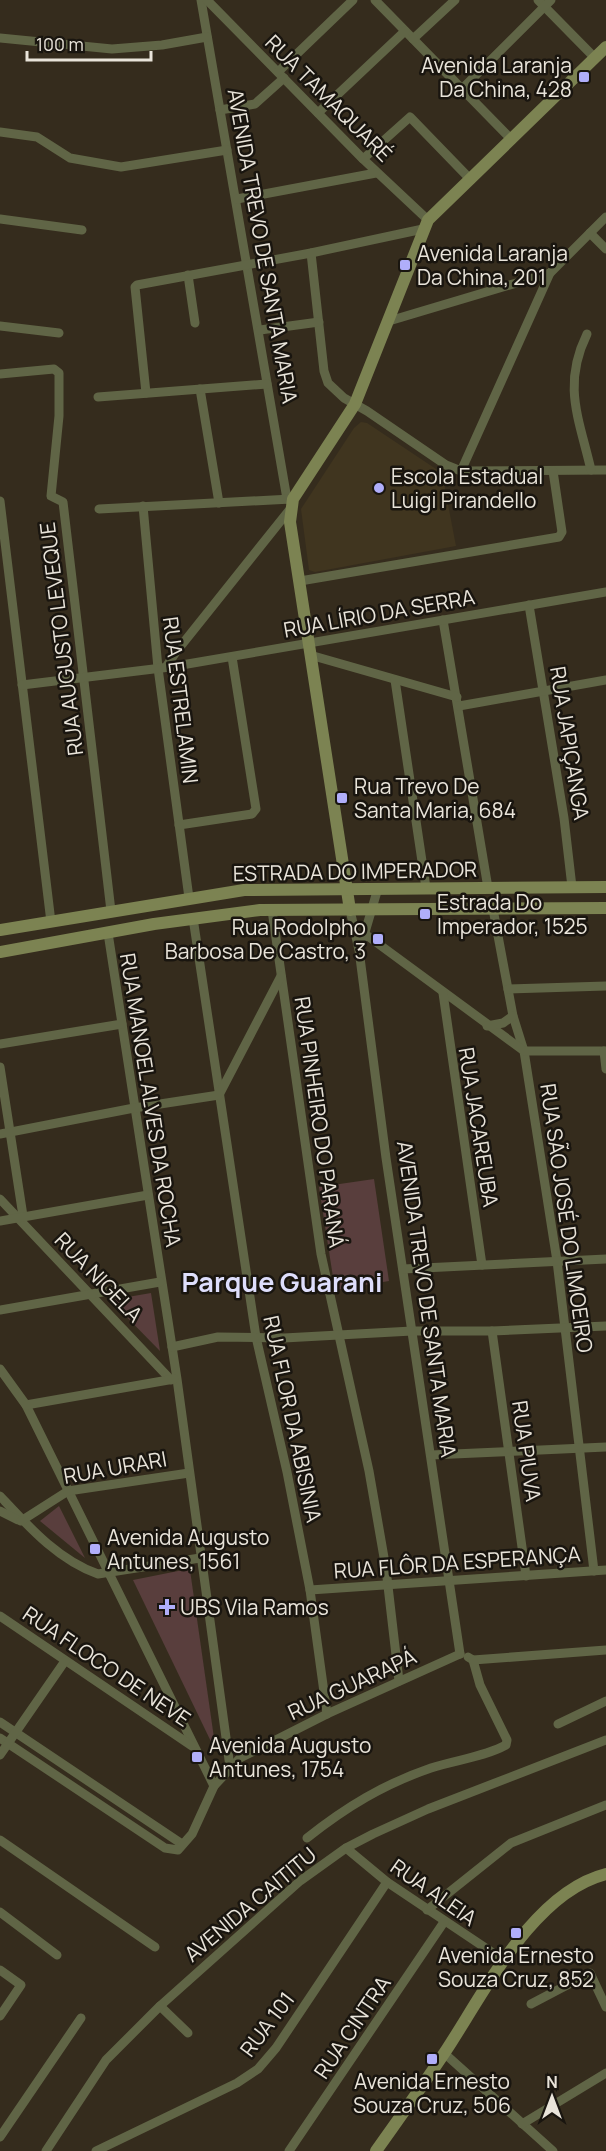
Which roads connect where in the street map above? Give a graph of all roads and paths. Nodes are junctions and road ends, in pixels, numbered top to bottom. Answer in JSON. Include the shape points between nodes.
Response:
{"nodes":[{"id":1,"x":201,"y":0,"type":"edge"},
{"id":2,"x":207,"y":0,"type":"edge"},
{"id":3,"x":353,"y":0,"type":"edge"},
{"id":4,"x":375,"y":0,"type":"edge"},
{"id":5,"x":455,"y":0,"type":"edge"},
{"id":6,"x":544,"y":2,"type":"edge"},
{"id":7,"x":405,"y":31,"type":"junction"},
{"id":8,"x":207,"y":37,"type":"junction"},
{"id":9,"x":0,"y":38,"type":"edge"},
{"id":10,"x":413,"y":39,"type":"junction"},
{"id":11,"x":606,"y":47,"type":"edge"},
{"id":12,"x":595,"y":58,"type":"junction"},
{"id":13,"x":281,"y":75,"type":"junction"},
{"id":14,"x":462,"y":89,"type":"junction"},
{"id":15,"x":220,"y":110,"type":"junction"},
{"id":16,"x":318,"y":113,"type":"junction"},
{"id":17,"x":0,"y":132,"type":"edge"},
{"id":18,"x":512,"y":140,"type":"junction"},
{"id":19,"x":227,"y":150,"type":"junction"},
{"id":20,"x":363,"y":159,"type":"junction"},
{"id":21,"x":376,"y":173,"type":"junction"},
{"id":22,"x":471,"y":180,"type":"junction"},
{"id":23,"x":237,"y":199,"type":"junction"},
{"id":24,"x":606,"y":217,"type":"edge"},
{"id":25,"x":0,"y":219,"type":"edge"},
{"id":26,"x":426,"y":225,"type":"junction"},
{"id":27,"x":82,"y":230,"type":"dead end"},
{"id":28,"x":590,"y":233,"type":"junction"},
{"id":29,"x":606,"y":249,"type":"edge"},
{"id":30,"x":310,"y":253,"type":"junction"},
{"id":31,"x":248,"y":265,"type":"junction"},
{"id":32,"x":550,"y":273,"type":"junction"},
{"id":33,"x":188,"y":275,"type":"junction"},
{"id":34,"x":388,"y":321,"type":"junction"},
{"id":35,"x":319,"y":322,"type":"junction"},
{"id":36,"x":195,"y":323,"type":"dead end"},
{"id":37,"x":0,"y":326,"type":"edge"},
{"id":38,"x":260,"y":330,"type":"junction"},
{"id":39,"x":59,"y":333,"type":"dead end"},
{"id":40,"x":587,"y":334,"type":"dead end"},
{"id":41,"x":0,"y":374,"type":"edge"},
{"id":42,"x":267,"y":384,"type":"junction"},
{"id":43,"x":200,"y":389,"type":"junction"},
{"id":44,"x":146,"y":393,"type":"junction"},
{"id":45,"x":98,"y":397,"type":"dead end"},
{"id":46,"x":355,"y":404,"type":"junction"},
{"id":47,"x":591,"y":470,"type":"junction"},
{"id":48,"x":606,"y":470,"type":"edge"},
{"id":49,"x":461,"y":471,"type":"junction"},
{"id":50,"x":553,"y":471,"type":"junction"},
{"id":51,"x":0,"y":501,"type":"edge"},
{"id":52,"x":290,"y":502,"type":"junction"},
{"id":53,"x":219,"y":503,"type":"junction"},
{"id":54,"x":143,"y":506,"type":"junction"},
{"id":55,"x":99,"y":508,"type":"dead end"},
{"id":56,"x":300,"y":581,"type":"junction"},
{"id":57,"x":606,"y":592,"type":"edge"},
{"id":58,"x":529,"y":605,"type":"junction"},
{"id":59,"x":443,"y":620,"type":"junction"},
{"id":60,"x":309,"y":649,"type":"junction"},
{"id":61,"x":232,"y":657,"type":"junction"},
{"id":62,"x":162,"y":668,"type":"junction"},
{"id":63,"x":83,"y":677,"type":"junction"},
{"id":64,"x":395,"y":680,"type":"junction"},
{"id":65,"x":606,"y":680,"type":"edge"},
{"id":66,"x":22,"y":685,"type":"junction"},
{"id":67,"x":543,"y":692,"type":"junction"},
{"id":68,"x":458,"y":702,"type":"junction"},
{"id":69,"x":178,"y":825,"type":"junction"},
{"id":70,"x":572,"y":887,"type":"junction"},
{"id":71,"x":606,"y":887,"type":"edge"},
{"id":72,"x":372,"y":888,"type":"junction"},
{"id":73,"x":426,"y":888,"type":"junction"},
{"id":74,"x":488,"y":888,"type":"junction"},
{"id":75,"x":347,"y":889,"type":"junction"},
{"id":76,"x":189,"y":898,"type":"junction"},
{"id":77,"x":606,"y":908,"type":"edge"},
{"id":78,"x":493,"y":909,"type":"junction"},
{"id":79,"x":272,"y":910,"type":"junction"},
{"id":80,"x":350,"y":910,"type":"junction"},
{"id":81,"x":374,"y":910,"type":"junction"},
{"id":82,"x":111,"y":911,"type":"junction"},
{"id":83,"x":193,"y":918,"type":"junction"},
{"id":84,"x":51,"y":922,"type":"junction"},
{"id":85,"x":0,"y":930,"type":"edge"},
{"id":86,"x":108,"y":933,"type":"junction"},
{"id":87,"x":365,"y":934,"type":"junction"},
{"id":88,"x":359,"y":950,"type":"junction"},
{"id":89,"x":0,"y":952,"type":"edge"},
{"id":90,"x":281,"y":976,"type":"junction"},
{"id":91,"x":606,"y":986,"type":"edge"},
{"id":92,"x":508,"y":989,"type":"junction"},
{"id":93,"x":443,"y":993,"type":"junction"},
{"id":94,"x":513,"y":1016,"type":"junction"},
{"id":95,"x":122,"y":1024,"type":"junction"},
{"id":96,"x":487,"y":1026,"type":"junction"},
{"id":97,"x":0,"y":1044,"type":"edge"},
{"id":98,"x":524,"y":1051,"type":"junction"},
{"id":99,"x":605,"y":1051,"type":"edge"},
{"id":100,"x":214,"y":1063,"type":"junction"},
{"id":101,"x":236,"y":1066,"type":"junction"},
{"id":102,"x":0,"y":1067,"type":"edge"},
{"id":103,"x":606,"y":1069,"type":"edge"},
{"id":104,"x":219,"y":1095,"type":"junction"},
{"id":105,"x":134,"y":1108,"type":"junction"},
{"id":106,"x":10,"y":1132,"type":"junction"},
{"id":107,"x":0,"y":1134,"type":"edge"},
{"id":108,"x":148,"y":1195,"type":"junction"},
{"id":109,"x":0,"y":1199,"type":"edge"},
{"id":110,"x":21,"y":1217,"type":"junction"},
{"id":111,"x":0,"y":1221,"type":"edge"},
{"id":112,"x":606,"y":1259,"type":"edge"},
{"id":113,"x":557,"y":1261,"type":"junction"},
{"id":114,"x":482,"y":1265,"type":"junction"},
{"id":115,"x":403,"y":1269,"type":"junction"},
{"id":116,"x":160,"y":1282,"type":"junction"},
{"id":117,"x":91,"y":1295,"type":"junction"},
{"id":118,"x":0,"y":1310,"type":"edge"},
{"id":119,"x":606,"y":1326,"type":"edge"},
{"id":120,"x":566,"y":1329,"type":"junction"},
{"id":121,"x":412,"y":1331,"type":"junction"},
{"id":122,"x":492,"y":1331,"type":"junction"},
{"id":123,"x":338,"y":1336,"type":"junction"},
{"id":124,"x":256,"y":1337,"type":"junction"},
{"id":125,"x":172,"y":1347,"type":"junction"},
{"id":126,"x":0,"y":1369,"type":"edge"},
{"id":127,"x":174,"y":1379,"type":"junction"},
{"id":128,"x":26,"y":1405,"type":"junction"},
{"id":129,"x":606,"y":1447,"type":"edge"},
{"id":130,"x":580,"y":1448,"type":"junction"},
{"id":131,"x":509,"y":1453,"type":"junction"},
{"id":132,"x":431,"y":1455,"type":"junction"},
{"id":133,"x":189,"y":1473,"type":"junction"},
{"id":134,"x":68,"y":1491,"type":"junction"},
{"id":135,"x":0,"y":1496,"type":"edge"},
{"id":136,"x":0,"y":1511,"type":"edge"},
{"id":137,"x":21,"y":1521,"type":"junction"},
{"id":138,"x":200,"y":1558,"type":"junction"},
{"id":139,"x":606,"y":1570,"type":"edge"},
{"id":140,"x":594,"y":1571,"type":"junction"},
{"id":141,"x":110,"y":1573,"type":"junction"},
{"id":142,"x":526,"y":1576,"type":"junction"},
{"id":143,"x":449,"y":1581,"type":"junction"},
{"id":144,"x":387,"y":1585,"type":"junction"},
{"id":145,"x":310,"y":1590,"type":"junction"},
{"id":146,"x":0,"y":1616,"type":"edge"},
{"id":147,"x":606,"y":1650,"type":"edge"},
{"id":148,"x":460,"y":1654,"type":"junction"},
{"id":149,"x":473,"y":1660,"type":"junction"},
{"id":150,"x":65,"y":1661,"type":"junction"},
{"id":151,"x":399,"y":1681,"type":"junction"},
{"id":152,"x":606,"y":1701,"type":"edge"},
{"id":153,"x":327,"y":1714,"type":"junction"},
{"id":154,"x":0,"y":1722,"type":"edge"},
{"id":155,"x":558,"y":1724,"type":"dead end"},
{"id":156,"x":15,"y":1733,"type":"junction"},
{"id":157,"x":606,"y":1740,"type":"edge"},
{"id":158,"x":4,"y":1741,"type":"edge"},
{"id":159,"x":193,"y":1747,"type":"junction"},
{"id":160,"x":0,"y":1755,"type":"edge"},
{"id":161,"x":230,"y":1767,"type":"junction"},
{"id":162,"x":214,"y":1786,"type":"junction"},
{"id":163,"x":606,"y":1805,"type":"edge"},
{"id":164,"x":307,"y":1838,"type":"dead end"},
{"id":165,"x":0,"y":1840,"type":"edge"},
{"id":166,"x":183,"y":1844,"type":"junction"},
{"id":167,"x":346,"y":1848,"type":"junction"},
{"id":168,"x":606,"y":1874,"type":"edge"},
{"id":169,"x":387,"y":1882,"type":"junction"},
{"id":170,"x":427,"y":1910,"type":"junction"},
{"id":171,"x":0,"y":1912,"type":"edge"},
{"id":172,"x":444,"y":1922,"type":"junction"},
{"id":173,"x":155,"y":1947,"type":"dead end"},
{"id":174,"x":57,"y":1955,"type":"dead end"},
{"id":175,"x":505,"y":1961,"type":"junction"},
{"id":176,"x":0,"y":1970,"type":"edge"},
{"id":177,"x":602,"y":1987,"type":"edge"},
{"id":178,"x":531,"y":2004,"type":"dead end"},
{"id":179,"x":160,"y":2006,"type":"junction"},
{"id":180,"x":606,"y":2007,"type":"edge"},
{"id":181,"x":0,"y":2016,"type":"edge"},
{"id":182,"x":81,"y":2018,"type":"dead end"},
{"id":183,"x":188,"y":2033,"type":"dead end"},
{"id":184,"x":444,"y":2053,"type":"junction"},
{"id":185,"x":606,"y":2073,"type":"edge"},
{"id":186,"x":522,"y":2124,"type":"junction"},
{"id":187,"x":0,"y":2137,"type":"edge"},
{"id":188,"x":46,"y":2151,"type":"edge"},
{"id":189,"x":96,"y":2151,"type":"edge"},
{"id":190,"x":289,"y":2151,"type":"edge"},
{"id":191,"x":376,"y":2151,"type":"edge"},
{"id":192,"x":553,"y":2151,"type":"edge"}],
"edges":[{"from":1,"to":8,"type":"street","name":"AVENIDA TREVO DE SANTA MARIA"},
{"from":2,"to":13,"type":"street","name":"RUA TAMAQUARÉ"},
{"from":3,"to":13,"type":"street"},
{"from":4,"to":7,"type":"street"},
{"from":5,"to":10,"type":"street"},
{"from":6,"to":12,"type":"street"},
{"from":6,"to":14,"type":"street"},
{"from":7,"to":10,"type":"street"},
{"from":7,"to":16,"type":"street"},
{"from":8,"to":9,"type":"street","via":[[112,49]]},
{"from":8,"to":15,"type":"street","name":"AVENIDA TREVO DE SANTA MARIA"},
{"from":10,"to":14,"type":"street"},
{"from":11,"to":12,"type":"street"},
{"from":12,"to":18,"type":"street"},
{"from":13,"to":15,"type":"street","via":[[255,104]]},
{"from":13,"to":16,"type":"street","name":"RUA TAMAQUARÉ"},
{"from":14,"to":18,"type":"street"},
{"from":15,"to":19,"type":"street","name":"AVENIDA TREVO DE SANTA MARIA"},
{"from":16,"to":20,"type":"street","name":"RUA TAMAQUARÉ"},
{"from":17,"to":19,"type":"street","via":[[41,139],[70,158],[121,167]]},
{"from":18,"to":22,"type":"street"},
{"from":19,"to":23,"type":"street","name":"AVENIDA TREVO DE SANTA MARIA"},
{"from":20,"to":21,"type":"street","name":"RUA TAMAQUARÉ"},
{"from":20,"to":22,"type":"street","via":[[407,117]]},
{"from":21,"to":23,"type":"street"},
{"from":21,"to":26,"type":"street","name":"RUA TAMAQUARÉ"},
{"from":22,"to":26,"type":"street"},
{"from":23,"to":31,"type":"street","name":"AVENIDA TREVO DE SANTA MARIA"},
{"from":24,"to":28,"type":"street"},
{"from":25,"to":27,"type":"street"},
{"from":26,"to":30,"type":"street"},
{"from":26,"to":34,"type":"street"},
{"from":28,"to":29,"type":"street"},
{"from":28,"to":32,"type":"street"},
{"from":30,"to":31,"type":"street"},
{"from":30,"to":35,"type":"street"},
{"from":31,"to":33,"type":"street"},
{"from":31,"to":38,"type":"street","name":"AVENIDA TREVO DE SANTA MARIA"},
{"from":32,"to":34,"type":"street"},
{"from":32,"to":49,"type":"street"},
{"from":33,"to":36,"type":"street"},
{"from":33,"to":44,"type":"street","via":[[135,288]]},
{"from":34,"to":46,"type":"street"},
{"from":35,"to":38,"type":"street"},
{"from":35,"to":46,"type":"street","via":[[325,378]]},
{"from":37,"to":39,"type":"street"},
{"from":38,"to":42,"type":"street","name":"AVENIDA TREVO DE SANTA MARIA"},
{"from":40,"to":47,"type":"street","via":[[577,354],[572,389]]},
{"from":41,"to":63,"type":"street","name":"RUA AUGUSTO LEVEQUE","via":[[58,371],[59,416],[51,496],[63,502]]},
{"from":42,"to":43,"type":"street"},
{"from":42,"to":52,"type":"street","name":"AVENIDA TREVO DE SANTA MARIA"},
{"from":43,"to":44,"type":"street"},
{"from":43,"to":53,"type":"street"},
{"from":44,"to":45,"type":"street"},
{"from":46,"to":49,"type":"street"},
{"from":46,"to":52,"type":"street"},
{"from":47,"to":48,"type":"street"},
{"from":47,"to":50,"type":"street"},
{"from":49,"to":50,"type":"street"},
{"from":50,"to":56,"type":"street","via":[[562,532],[559,537]]},
{"from":51,"to":66,"type":"street"},
{"from":52,"to":53,"type":"street"},
{"from":52,"to":56,"type":"street","name":"AVENIDA TREVO DE SANTA MARIA"},
{"from":52,"to":62,"type":"street"},
{"from":53,"to":54,"type":"street"},
{"from":54,"to":55,"type":"street"},
{"from":54,"to":62,"type":"street","name":"RUA ESTRELAMIN"},
{"from":56,"to":60,"type":"street","name":"AVENIDA TREVO DE SANTA MARIA"},
{"from":57,"to":58,"type":"street","name":"RUA LÍRIO DA SERRA"},
{"from":58,"to":59,"type":"street","name":"RUA LÍRIO DA SERRA"},
{"from":58,"to":67,"type":"street","name":"RUA JAPIÇANGA"},
{"from":59,"to":60,"type":"street","name":"RUA LÍRIO DA SERRA"},
{"from":59,"to":68,"type":"street"},
{"from":60,"to":61,"type":"street","name":"RUA LÍRIO DA SERRA"},
{"from":60,"to":64,"type":"street"},
{"from":60,"to":75,"type":"street","name":"AVENIDA TREVO DE SANTA MARIA"},
{"from":61,"to":62,"type":"street","name":"RUA LÍRIO DA SERRA"},
{"from":61,"to":69,"type":"street","via":[[256,809],[252,814]]},
{"from":62,"to":63,"type":"street","name":"RUA LÍRIO DA SERRA"},
{"from":62,"to":69,"type":"street","name":"RUA ESTRELAMIN"},
{"from":63,"to":66,"type":"street","name":"RUA LÍRIO DA SERRA"},
{"from":63,"to":82,"type":"street","name":"RUA AUGUSTO LEVEQUE"},
{"from":64,"to":68,"type":"street"},
{"from":64,"to":73,"type":"street"},
{"from":65,"to":67,"type":"street"},
{"from":66,"to":84,"type":"street"},
{"from":67,"to":68,"type":"street"},
{"from":67,"to":70,"type":"street","name":"RUA JAPIÇANGA"},
{"from":68,"to":74,"type":"street"},
{"from":69,"to":76,"type":"street","name":"RUA ESTRELAMIN"},
{"from":70,"to":71,"type":"street","name":"ESTRADA DO IMPERADOR"},
{"from":70,"to":74,"type":"street","name":"ESTRADA DO IMPERADOR"},
{"from":72,"to":73,"type":"street","name":"ESTRADA DO IMPERADOR"},
{"from":72,"to":75,"type":"street","name":"ESTRADA DO IMPERADOR"},
{"from":72,"to":80,"type":"street"},
{"from":72,"to":81,"type":"street","name":"AVENIDA TREVO DE SANTA MARIA"},
{"from":73,"to":74,"type":"street","name":"ESTRADA DO IMPERADOR"},
{"from":75,"to":76,"type":"street","name":"ESTRADA DO IMPERADOR","via":[[244,890]]},
{"from":75,"to":80,"type":"street","name":"AVENIDA TREVO DE SANTA MARIA"},
{"from":76,"to":82,"type":"street","name":"ESTRADA DO IMPERADOR"},
{"from":77,"to":78,"type":"street","name":"ESTRADA DO IMPERADOR"},
{"from":78,"to":81,"type":"street","name":"ESTRADA DO IMPERADOR"},
{"from":78,"to":92,"type":"street","name":"RUA SÃO JOSÉ DO LIMOEIRO"},
{"from":79,"to":80,"type":"street","name":"ESTRADA DO IMPERADOR"},
{"from":79,"to":83,"type":"street","name":"ESTRADA DO IMPERADOR"},
{"from":79,"to":90,"type":"street","name":"RUA PINHEIRO DO PARANÁ"},
{"from":80,"to":81,"type":"street","name":"ESTRADA DO IMPERADOR"},
{"from":80,"to":88,"type":"street","name":"AVENIDA TREVO DE SANTA MARIA"},
{"from":81,"to":87,"type":"street","name":"AVENIDA TREVO DE SANTA MARIA"},
{"from":82,"to":84,"type":"street","name":"ESTRADA DO IMPERADOR"},
{"from":83,"to":86,"type":"street","name":"ESTRADA DO IMPERADOR"},
{"from":83,"to":100,"type":"street","name":"RUA FLOR DA ABISINIA"},
{"from":84,"to":85,"type":"street","name":"ESTRADA DO IMPERADOR"},
{"from":86,"to":89,"type":"street","name":"ESTRADA DO IMPERADOR"},
{"from":86,"to":95,"type":"street","name":"RUA MANOEL ALVES DA ROCHA"},
{"from":87,"to":88,"type":"street","name":"AVENIDA TREVO DE SANTA MARIA"},
{"from":87,"to":93,"type":"street"},
{"from":88,"to":115,"type":"street","name":"AVENIDA TREVO DE SANTA MARIA"},
{"from":90,"to":101,"type":"street"},
{"from":90,"to":123,"type":"street","name":"RUA PINHEIRO DO PARANÁ","via":[[315,1215]]},
{"from":91,"to":92,"type":"street"},
{"from":92,"to":94,"type":"street","name":"RUA SÃO JOSÉ DO LIMOEIRO"},
{"from":93,"to":96,"type":"street"},
{"from":93,"to":114,"type":"street","name":"RUA JACAREUBA"},
{"from":94,"to":96,"type":"street"},
{"from":94,"to":98,"type":"street","name":"RUA SÃO JOSÉ DO LIMOEIRO"},
{"from":95,"to":97,"type":"street"},
{"from":95,"to":105,"type":"street","name":"RUA MANOEL ALVES DA ROCHA"},
{"from":96,"to":98,"type":"street"},
{"from":98,"to":99,"type":"street"},
{"from":98,"to":113,"type":"street","name":"RUA SÃO JOSÉ DO LIMOEIRO"},
{"from":99,"to":103,"type":"street"},
{"from":100,"to":101,"type":"street"},
{"from":100,"to":104,"type":"street","name":"RUA FLOR DA ABISINIA"},
{"from":101,"to":104,"type":"street"},
{"from":102,"to":106,"type":"street"},
{"from":104,"to":105,"type":"street"},
{"from":104,"to":124,"type":"street","name":"RUA FLOR DA ABISINIA"},
{"from":105,"to":106,"type":"street"},
{"from":105,"to":108,"type":"street","name":"RUA MANOEL ALVES DA ROCHA"},
{"from":106,"to":107,"type":"street"},
{"from":106,"to":110,"type":"street"},
{"from":108,"to":110,"type":"street"},
{"from":108,"to":116,"type":"street","name":"RUA MANOEL ALVES DA ROCHA"},
{"from":109,"to":110,"type":"street","name":"RUA NIGELA"},
{"from":110,"to":111,"type":"street"},
{"from":110,"to":117,"type":"street","name":"RUA NIGELA"},
{"from":112,"to":113,"type":"street"},
{"from":113,"to":114,"type":"street"},
{"from":113,"to":120,"type":"street","name":"RUA SÃO JOSÉ DO LIMOEIRO"},
{"from":114,"to":115,"type":"street"},
{"from":115,"to":121,"type":"street","name":"AVENIDA TREVO DE SANTA MARIA"},
{"from":116,"to":117,"type":"street"},
{"from":116,"to":125,"type":"street","name":"RUA MANOEL ALVES DA ROCHA"},
{"from":117,"to":118,"type":"street"},
{"from":117,"to":127,"type":"street","name":"RUA NIGELA"},
{"from":119,"to":120,"type":"street"},
{"from":120,"to":122,"type":"street"},
{"from":120,"to":130,"type":"street","name":"RUA SÃO JOSÉ DO LIMOEIRO"},
{"from":121,"to":122,"type":"street"},
{"from":121,"to":123,"type":"street"},
{"from":121,"to":132,"type":"street","name":"AVENIDA TREVO DE SANTA MARIA"},
{"from":122,"to":131,"type":"street","name":"RUA PIUVA"},
{"from":123,"to":124,"type":"street"},
{"from":123,"to":144,"type":"street","name":"RUA PINHEIRO DO PARANÁ","via":[[366,1461]]},
{"from":124,"to":125,"type":"street","via":[[218,1337]]},
{"from":124,"to":145,"type":"street","name":"RUA FLOR DA ABISINIA"},
{"from":125,"to":127,"type":"street","name":"RUA MANOEL ALVES DA ROCHA"},
{"from":126,"to":128,"type":"street"},
{"from":127,"to":128,"type":"street"},
{"from":127,"to":133,"type":"street","name":"RUA MANOEL ALVES DA ROCHA"},
{"from":128,"to":134,"type":"street"},
{"from":129,"to":130,"type":"street"},
{"from":130,"to":131,"type":"street"},
{"from":130,"to":140,"type":"street","name":"RUA SÃO JOSÉ DO LIMOEIRO"},
{"from":131,"to":132,"type":"street"},
{"from":131,"to":142,"type":"street","name":"RUA PIUVA"},
{"from":132,"to":143,"type":"street","name":"AVENIDA TREVO DE SANTA MARIA"},
{"from":133,"to":134,"type":"street","name":"RUA URARI"},
{"from":133,"to":138,"type":"street","name":"RUA MANOEL ALVES DA ROCHA"},
{"from":134,"to":137,"type":"street","name":"RUA URARI"},
{"from":134,"to":141,"type":"street"},
{"from":135,"to":137,"type":"street"},
{"from":136,"to":137,"type":"street"},
{"from":137,"to":141,"type":"street","via":[[86,1569]]},
{"from":138,"to":141,"type":"street"},
{"from":138,"to":161,"type":"street","name":"RUA MANOEL ALVES DA ROCHA"},
{"from":139,"to":140,"type":"street","name":"RUA FLÔR DA ESPERANÇA"},
{"from":140,"to":142,"type":"street","name":"RUA FLÔR DA ESPERANÇA"},
{"from":141,"to":159,"type":"street"},
{"from":142,"to":143,"type":"street","name":"RUA FLÔR DA ESPERANÇA"},
{"from":143,"to":144,"type":"street","name":"RUA FLÔR DA ESPERANÇA"},
{"from":143,"to":148,"type":"street","name":"AVENIDA TREVO DE SANTA MARIA"},
{"from":144,"to":145,"type":"street","name":"RUA FLÔR DA ESPERANÇA"},
{"from":144,"to":151,"type":"street","name":"RUA PINHEIRO DO PARANÁ"},
{"from":145,"to":153,"type":"street","name":"RUA FLOR DA ABISINIA"},
{"from":146,"to":150,"type":"street","name":"RUA FLOCO DE NEVE"},
{"from":147,"to":149,"type":"street"},
{"from":148,"to":149,"type":"street"},
{"from":148,"to":151,"type":"street","name":"RUA GUARAPÁ"},
{"from":149,"to":164,"type":"street","via":[[480,1685],[507,1740],[504,1746],[432,1767],[369,1793]]},
{"from":150,"to":156,"type":"street"},
{"from":150,"to":159,"type":"street","name":"RUA FLOCO DE NEVE"},
{"from":151,"to":153,"type":"street","name":"RUA GUARAPÁ"},
{"from":152,"to":155,"type":"street"},
{"from":153,"to":161,"type":"street","name":"RUA GUARAPÁ"},
{"from":154,"to":156,"type":"street"},
{"from":156,"to":158,"type":"street"},
{"from":156,"to":166,"type":"street"},
{"from":157,"to":167,"type":"street","name":"AVENIDA CAITITU","via":[[428,1809]]},
{"from":158,"to":160,"type":"street"},
{"from":158,"to":166,"type":"street","via":[[165,1848],[178,1850]]},
{"from":159,"to":162,"type":"street"},
{"from":161,"to":162,"type":"street","name":"RUA GUARAPÁ"},
{"from":162,"to":166,"type":"street","name":"RUA GUARAPÁ","via":[[192,1834]]},
{"from":163,"to":170,"type":"street","via":[[511,1843]]},
{"from":165,"to":173,"type":"street"},
{"from":167,"to":169,"type":"street","name":"RUA ALEIA"},
{"from":167,"to":179,"type":"street","name":"AVENIDA CAITITU","via":[[282,1895]]},
{"from":168,"to":175,"type":"street","via":[[580,1884],[548,1908]]},
{"from":169,"to":170,"type":"street","name":"RUA ALEIA"},
{"from":169,"to":189,"type":"street","name":"RUA 101","via":[[258,2069],[237,2083]]},
{"from":170,"to":172,"type":"street","name":"RUA ALEIA"},
{"from":171,"to":174,"type":"street"},
{"from":172,"to":175,"type":"street","name":"RUA ALEIA"},
{"from":172,"to":190,"type":"street","name":"RUA CINTRA"},
{"from":175,"to":184,"type":"street"},
{"from":176,"to":181,"type":"street","via":[[21,1985]]},
{"from":177,"to":178,"type":"street","via":[[590,1973]]},
{"from":177,"to":180,"type":"street"},
{"from":179,"to":183,"type":"street"},
{"from":179,"to":188,"type":"street","name":"AVENIDA CAITITU","via":[[93,2078]]},
{"from":182,"to":187,"type":"street"},
{"from":184,"to":186,"type":"street"},
{"from":184,"to":191,"type":"street"},
{"from":185,"to":186,"type":"street"},
{"from":186,"to":192,"type":"street"}]}
